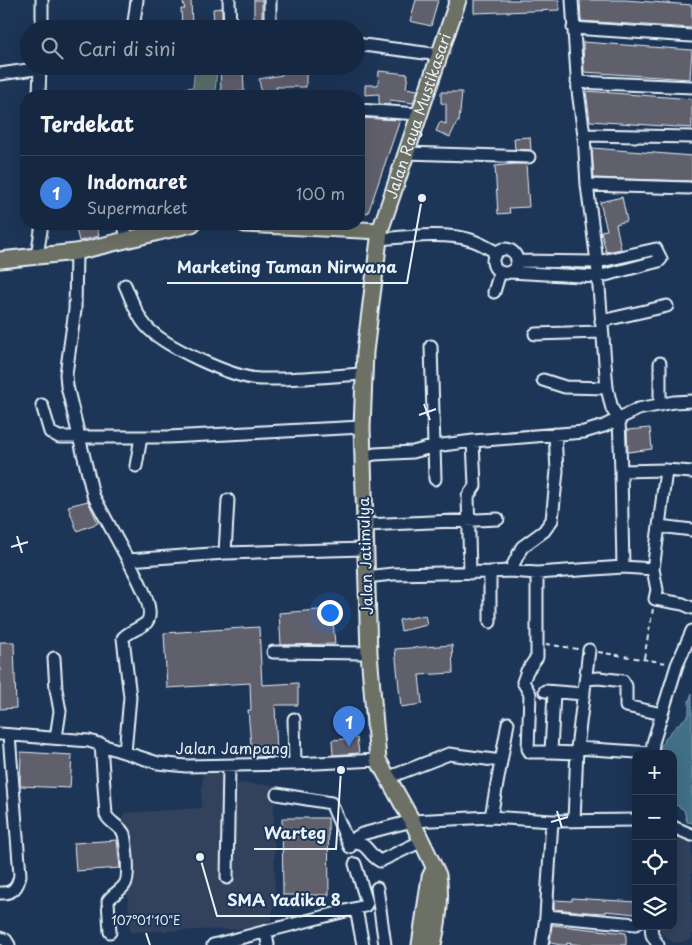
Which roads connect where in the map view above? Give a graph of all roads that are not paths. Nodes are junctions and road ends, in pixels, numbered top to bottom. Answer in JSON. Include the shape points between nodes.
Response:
{"nodes":[{"id":1,"x":42,"y":0,"type":"edge"},
{"id":2,"x":138,"y":0,"type":"edge"},
{"id":3,"x":229,"y":0,"type":"edge"},
{"id":4,"x":270,"y":0,"type":"edge"},
{"id":5,"x":458,"y":0,"type":"edge"},
{"id":6,"x":572,"y":0,"type":"edge"},
{"id":7,"x":42,"y":20,"type":"edge"},
{"id":8,"x":135,"y":20,"type":"edge"},
{"id":9,"x":230,"y":20,"type":"edge"},
{"id":10,"x":270,"y":20,"type":"edge"},
{"id":11,"x":573,"y":28,"type":"junction"},
{"id":12,"x":692,"y":36,"type":"edge"},
{"id":13,"x":365,"y":45,"type":"edge"},
{"id":14,"x":440,"y":55,"type":"junction"},
{"id":15,"x":20,"y":70,"type":"edge"},
{"id":16,"x":0,"y":74,"type":"edge"},
{"id":17,"x":40,"y":75,"type":"edge"},
{"id":18,"x":577,"y":82,"type":"junction"},
{"id":19,"x":692,"y":87,"type":"edge"},
{"id":20,"x":39,"y":90,"type":"edge"},
{"id":21,"x":365,"y":110,"type":"edge"},
{"id":22,"x":420,"y":114,"type":"junction"},
{"id":23,"x":584,"y":135,"type":"junction"},
{"id":24,"x":692,"y":137,"type":"edge"},
{"id":25,"x":406,"y":153,"type":"junction"},
{"id":26,"x":529,"y":157,"type":"dead end"},
{"id":27,"x":587,"y":185,"type":"junction"},
{"id":28,"x":689,"y":188,"type":"dead end"},
{"id":29,"x":41,"y":230,"type":"edge"},
{"id":30,"x":125,"y":230,"type":"edge"},
{"id":31,"x":167,"y":230,"type":"edge"},
{"id":32,"x":318,"y":230,"type":"edge"},
{"id":33,"x":380,"y":235,"type":"junction"},
{"id":34,"x":126,"y":240,"type":"junction"},
{"id":35,"x":76,"y":252,"type":"junction"},
{"id":36,"x":496,"y":252,"type":"junction"},
{"id":37,"x":38,"y":256,"type":"junction"},
{"id":38,"x":0,"y":260,"type":"edge"},
{"id":39,"x":517,"y":261,"type":"junction"},
{"id":40,"x":596,"y":262,"type":"junction"},
{"id":41,"x":505,"y":272,"type":"junction"},
{"id":42,"x":598,"y":277,"type":"junction"},
{"id":43,"x":125,"y":285,"type":"dead end"},
{"id":44,"x":494,"y":292,"type":"dead end"},
{"id":45,"x":667,"y":306,"type":"dead end"},
{"id":46,"x":601,"y":326,"type":"junction"},
{"id":47,"x":535,"y":334,"type":"dead end"},
{"id":48,"x":432,"y":346,"type":"dead end"},
{"id":49,"x":660,"y":362,"type":"dead end"},
{"id":50,"x":364,"y":374,"type":"junction"},
{"id":51,"x":543,"y":380,"type":"dead end"},
{"id":52,"x":607,"y":388,"type":"junction"},
{"id":53,"x":692,"y":401,"type":"edge"},
{"id":54,"x":42,"y":405,"type":"dead end"},
{"id":55,"x":660,"y":405,"type":"junction"},
{"id":56,"x":618,"y":419,"type":"junction"},
{"id":57,"x":362,"y":427,"type":"junction"},
{"id":58,"x":556,"y":434,"type":"junction"},
{"id":59,"x":79,"y":437,"type":"junction"},
{"id":60,"x":141,"y":437,"type":"junction"},
{"id":61,"x":473,"y":441,"type":"junction"},
{"id":62,"x":435,"y":446,"type":"junction"},
{"id":63,"x":363,"y":457,"type":"junction"},
{"id":64,"x":136,"y":466,"type":"dead end"},
{"id":65,"x":666,"y":470,"type":"junction"},
{"id":66,"x":621,"y":471,"type":"junction"},
{"id":67,"x":692,"y":472,"type":"edge"},
{"id":68,"x":436,"y":478,"type":"dead end"},
{"id":69,"x":228,"y":500,"type":"dead end"},
{"id":70,"x":498,"y":519,"type":"dead end"},
{"id":71,"x":469,"y":520,"type":"junction"},
{"id":72,"x":365,"y":525,"type":"junction"},
{"id":73,"x":659,"y":526,"type":"junction"},
{"id":74,"x":692,"y":530,"type":"edge"},
{"id":75,"x":365,"y":549,"type":"junction"},
{"id":76,"x":225,"y":553,"type":"junction"},
{"id":77,"x":128,"y":560,"type":"junction"},
{"id":78,"x":623,"y":567,"type":"junction"},
{"id":79,"x":653,"y":569,"type":"junction"},
{"id":80,"x":510,"y":571,"type":"junction"},
{"id":81,"x":490,"y":572,"type":"junction"},
{"id":82,"x":470,"y":573,"type":"junction"},
{"id":83,"x":537,"y":573,"type":"junction"},
{"id":84,"x":366,"y":577,"type":"junction"},
{"id":85,"x":692,"y":608,"type":"edge"},
{"id":86,"x":490,"y":622,"type":"dead end"},
{"id":87,"x":692,"y":631,"type":"edge"},
{"id":88,"x":590,"y":650,"type":"road end"},
{"id":89,"x":273,"y":652,"type":"dead end"},
{"id":90,"x":369,"y":653,"type":"junction"},
{"id":91,"x":54,"y":658,"type":"dead end"},
{"id":92,"x":586,"y":678,"type":"junction"},
{"id":93,"x":584,"y":694,"type":"junction"},
{"id":94,"x":662,"y":714,"type":"junction"},
{"id":95,"x":294,"y":719,"type":"dead end"},
{"id":96,"x":508,"y":723,"type":"dead end"},
{"id":97,"x":4,"y":734,"type":"edge"},
{"id":98,"x":56,"y":738,"type":"junction"},
{"id":99,"x":101,"y":744,"type":"junction"},
{"id":100,"x":653,"y":750,"type":"edge"},
{"id":101,"x":577,"y":751,"type":"junction"},
{"id":102,"x":125,"y":752,"type":"junction"},
{"id":103,"x":550,"y":752,"type":"junction"},
{"id":104,"x":632,"y":752,"type":"edge"},
{"id":105,"x":378,"y":760,"type":"junction"},
{"id":106,"x":502,"y":761,"type":"junction"},
{"id":107,"x":294,"y":764,"type":"junction"},
{"id":108,"x":229,"y":766,"type":"junction"},
{"id":109,"x":387,"y":778,"type":"junction"},
{"id":110,"x":277,"y":794,"type":"dead end"},
{"id":111,"x":491,"y":817,"type":"junction"},
{"id":112,"x":632,"y":820,"type":"edge"},
{"id":113,"x":412,"y":821,"type":"junction"},
{"id":114,"x":552,"y":821,"type":"junction"},
{"id":115,"x":574,"y":821,"type":"junction"},
{"id":116,"x":677,"y":829,"type":"edge"},
{"id":117,"x":692,"y":835,"type":"edge"},
{"id":118,"x":422,"y":841,"type":"junction"},
{"id":119,"x":349,"y":844,"type":"junction"},
{"id":120,"x":355,"y":864,"type":"dead end"},
{"id":121,"x":434,"y":868,"type":"junction"},
{"id":122,"x":226,"y":878,"type":"dead end"},
{"id":123,"x":377,"y":888,"type":"dead end"},
{"id":124,"x":0,"y":893,"type":"edge"},
{"id":125,"x":356,"y":909,"type":"junction"},
{"id":126,"x":546,"y":916,"type":"junction"},
{"id":127,"x":632,"y":924,"type":"edge"},
{"id":128,"x":651,"y":930,"type":"edge"},
{"id":129,"x":110,"y":932,"type":"dead end"},
{"id":130,"x":266,"y":932,"type":"junction"},
{"id":131,"x":0,"y":938,"type":"edge"},
{"id":132,"x":9,"y":945,"type":"edge"},
{"id":133,"x":213,"y":945,"type":"edge"},
{"id":134,"x":268,"y":945,"type":"edge"},
{"id":135,"x":363,"y":945,"type":"edge"},
{"id":136,"x":385,"y":945,"type":"edge"},
{"id":137,"x":420,"y":945,"type":"edge"},
{"id":138,"x":433,"y":945,"type":"edge"},
{"id":139,"x":542,"y":945,"type":"edge"},
{"id":140,"x":658,"y":945,"type":"edge"}],
"edges":[{"from":1,"to":7,"type":"street"},
{"from":2,"to":8,"type":"street"},
{"from":3,"to":9,"type":"street"},
{"from":4,"to":10,"type":"street"},
{"from":5,"to":14,"type":"main road","name":"Jalan Raya Mustikasari"},
{"from":6,"to":11,"type":"street"},
{"from":11,"to":12,"type":"street"},
{"from":11,"to":18,"type":"street"},
{"from":13,"to":14,"type":"street"},
{"from":14,"to":22,"type":"main road","name":"Jalan Raya Mustikasari"},
{"from":15,"to":16,"type":"street"},
{"from":17,"to":20,"type":"street"},
{"from":18,"to":19,"type":"street"},
{"from":18,"to":23,"type":"street"},
{"from":21,"to":22,"type":"street"},
{"from":22,"to":25,"type":"main road","name":"Jalan Raya Mustikasari"},
{"from":23,"to":24,"type":"street"},
{"from":23,"to":27,"type":"street"},
{"from":25,"to":26,"type":"street"},
{"from":25,"to":33,"type":"main road","name":"Jalan Raya Mustikasari"},
{"from":27,"to":28,"type":"street"},
{"from":27,"to":40,"type":"street"},
{"from":29,"to":37,"type":"street"},
{"from":30,"to":34,"type":"street"},
{"from":31,"to":34,"type":"main road"},
{"from":32,"to":33,"type":"main road"},
{"from":33,"to":36,"type":"street","via":[[460,237]]},
{"from":33,"to":50,"type":"main road","name":"Jalan Jatimulya"},
{"from":34,"to":35,"type":"main road"},
{"from":35,"to":37,"type":"main road"},
{"from":35,"to":59,"type":"street","via":[[75,310],[66,380]]},
{"from":36,"to":39,"type":"street","via":[[508,249],[515,254]]},
{"from":36,"to":41,"type":"street","via":[[492,263]]},
{"from":37,"to":38,"type":"main road"},
{"from":39,"to":40,"type":"street"},
{"from":39,"to":41,"type":"street","via":[[515,267]]},
{"from":40,"to":42,"type":"street"},
{"from":40,"to":42,"type":"street","via":[[656,248],[660,259]]},
{"from":41,"to":42,"type":"street"},
{"from":41,"to":44,"type":"street"},
{"from":42,"to":46,"type":"street"},
{"from":43,"to":50,"type":"street","via":[[142,321],[152,333],[181,352],[224,369],[258,379]]},
{"from":45,"to":46,"type":"street"},
{"from":46,"to":47,"type":"street"},
{"from":46,"to":52,"type":"street"},
{"from":48,"to":62,"type":"street"},
{"from":49,"to":55,"type":"street"},
{"from":50,"to":57,"type":"main road","name":"Jalan Jatimulya"},
{"from":51,"to":52,"type":"street","via":[[565,387]]},
{"from":52,"to":56,"type":"street"},
{"from":53,"to":55,"type":"street"},
{"from":54,"to":59,"type":"street","via":[[54,436]]},
{"from":55,"to":56,"type":"street"},
{"from":56,"to":58,"type":"street","via":[[584,432]]},
{"from":56,"to":66,"type":"street"},
{"from":57,"to":60,"type":"street"},
{"from":57,"to":63,"type":"main road","name":"Jalan Jatimulya"},
{"from":58,"to":61,"type":"street"},
{"from":58,"to":80,"type":"street","via":[[557,471],[552,520],[544,531],[522,548]]},
{"from":59,"to":60,"type":"street"},
{"from":59,"to":77,"type":"street","via":[[97,504]]},
{"from":60,"to":64,"type":"street"},
{"from":61,"to":62,"type":"street"},
{"from":61,"to":71,"type":"street","via":[[475,486],[468,496]]},
{"from":62,"to":63,"type":"street","via":[[413,452]]},
{"from":62,"to":68,"type":"street"},
{"from":63,"to":72,"type":"main road","name":"Jalan Jatimulya"},
{"from":65,"to":66,"type":"street"},
{"from":65,"to":67,"type":"street"},
{"from":65,"to":73,"type":"street"},
{"from":66,"to":78,"type":"street"},
{"from":69,"to":76,"type":"street"},
{"from":70,"to":71,"type":"street"},
{"from":71,"to":72,"type":"street"},
{"from":71,"to":82,"type":"street"},
{"from":72,"to":75,"type":"main road","name":"Jalan Jatimulya"},
{"from":73,"to":74,"type":"street"},
{"from":73,"to":79,"type":"street"},
{"from":75,"to":76,"type":"street"},
{"from":75,"to":84,"type":"main road","name":"Jalan Jatimulya"},
{"from":76,"to":77,"type":"street"},
{"from":77,"to":102,"type":"street","via":[[149,604],[150,616],[146,623],[123,638],[130,697]]},
{"from":78,"to":79,"type":"street"},
{"from":78,"to":83,"type":"street"},
{"from":79,"to":85,"type":"street","via":[[657,590],[655,599]]},
{"from":80,"to":81,"type":"street"},
{"from":80,"to":83,"type":"street"},
{"from":81,"to":82,"type":"street"},
{"from":81,"to":86,"type":"street"},
{"from":82,"to":84,"type":"street"},
{"from":83,"to":103,"type":"street","via":[[537,657],[523,682],[530,694],[528,749],[530,752]]},
{"from":84,"to":90,"type":"main road","name":"Jalan Jatimulya"},
{"from":87,"to":94,"type":"street","via":[[677,665]]},
{"from":88,"to":92,"type":"street"},
{"from":89,"to":90,"type":"street"},
{"from":90,"to":105,"type":"main road","name":"Jalan Jatimulya"},
{"from":91,"to":98,"type":"street","via":[[60,711]]},
{"from":92,"to":93,"type":"street"},
{"from":92,"to":94,"type":"street","via":[[623,681],[626,706]]},
{"from":93,"to":101,"type":"street"},
{"from":93,"to":103,"type":"street","via":[[550,692]]},
{"from":94,"to":100,"type":"street"},
{"from":95,"to":107,"type":"street"},
{"from":96,"to":106,"type":"street"},
{"from":97,"to":98,"type":"street","name":"Jalan Jampang"},
{"from":97,"to":124,"type":"street","via":[[20,875],[15,889]]},
{"from":98,"to":99,"type":"street","name":"Jalan Jampang"},
{"from":99,"to":102,"type":"street","name":"Jalan Jampang"},
{"from":99,"to":129,"type":"street","via":[[106,815],[124,833],[127,881],[108,901]]},
{"from":101,"to":103,"type":"street"},
{"from":101,"to":104,"type":"street"},
{"from":101,"to":115,"type":"street"},
{"from":102,"to":108,"type":"street","name":"Jalan Jampang","via":[[158,763]]},
{"from":105,"to":107,"type":"street","name":"Jalan Jampang"},
{"from":105,"to":109,"type":"main road","name":"Jalan Jatimulya"},
{"from":106,"to":109,"type":"street","via":[[449,754]]},
{"from":106,"to":111,"type":"street"},
{"from":107,"to":108,"type":"street","name":"Jalan Jampang"},
{"from":108,"to":122,"type":"street"},
{"from":109,"to":113,"type":"main road","name":"Jalan Jatimulya"},
{"from":110,"to":119,"type":"street","via":[[331,803]]},
{"from":111,"to":113,"type":"street"},
{"from":111,"to":114,"type":"street"},
{"from":112,"to":115,"type":"street"},
{"from":113,"to":118,"type":"main road","name":"Jalan Jatimulya"},
{"from":113,"to":119,"type":"street","via":[[362,834]]},
{"from":114,"to":115,"type":"street"},
{"from":114,"to":126,"type":"street"},
{"from":116,"to":117,"type":"street"},
{"from":118,"to":119,"type":"street","via":[[380,861],[366,846]]},
{"from":118,"to":121,"type":"main road","name":"Jalan Jatimulya"},
{"from":120,"to":125,"type":"street","via":[[367,903]]},
{"from":121,"to":137,"type":"main road"},
{"from":121,"to":138,"type":"main road","name":"Jalan Jatimulya","via":[[440,884]]},
{"from":123,"to":136,"type":"street"},
{"from":125,"to":130,"type":"street"},
{"from":125,"to":135,"type":"street"},
{"from":126,"to":127,"type":"street"},
{"from":126,"to":139,"type":"street"},
{"from":128,"to":140,"type":"street"},
{"from":130,"to":133,"type":"street"},
{"from":130,"to":134,"type":"street"},
{"from":131,"to":132,"type":"street"}]}
